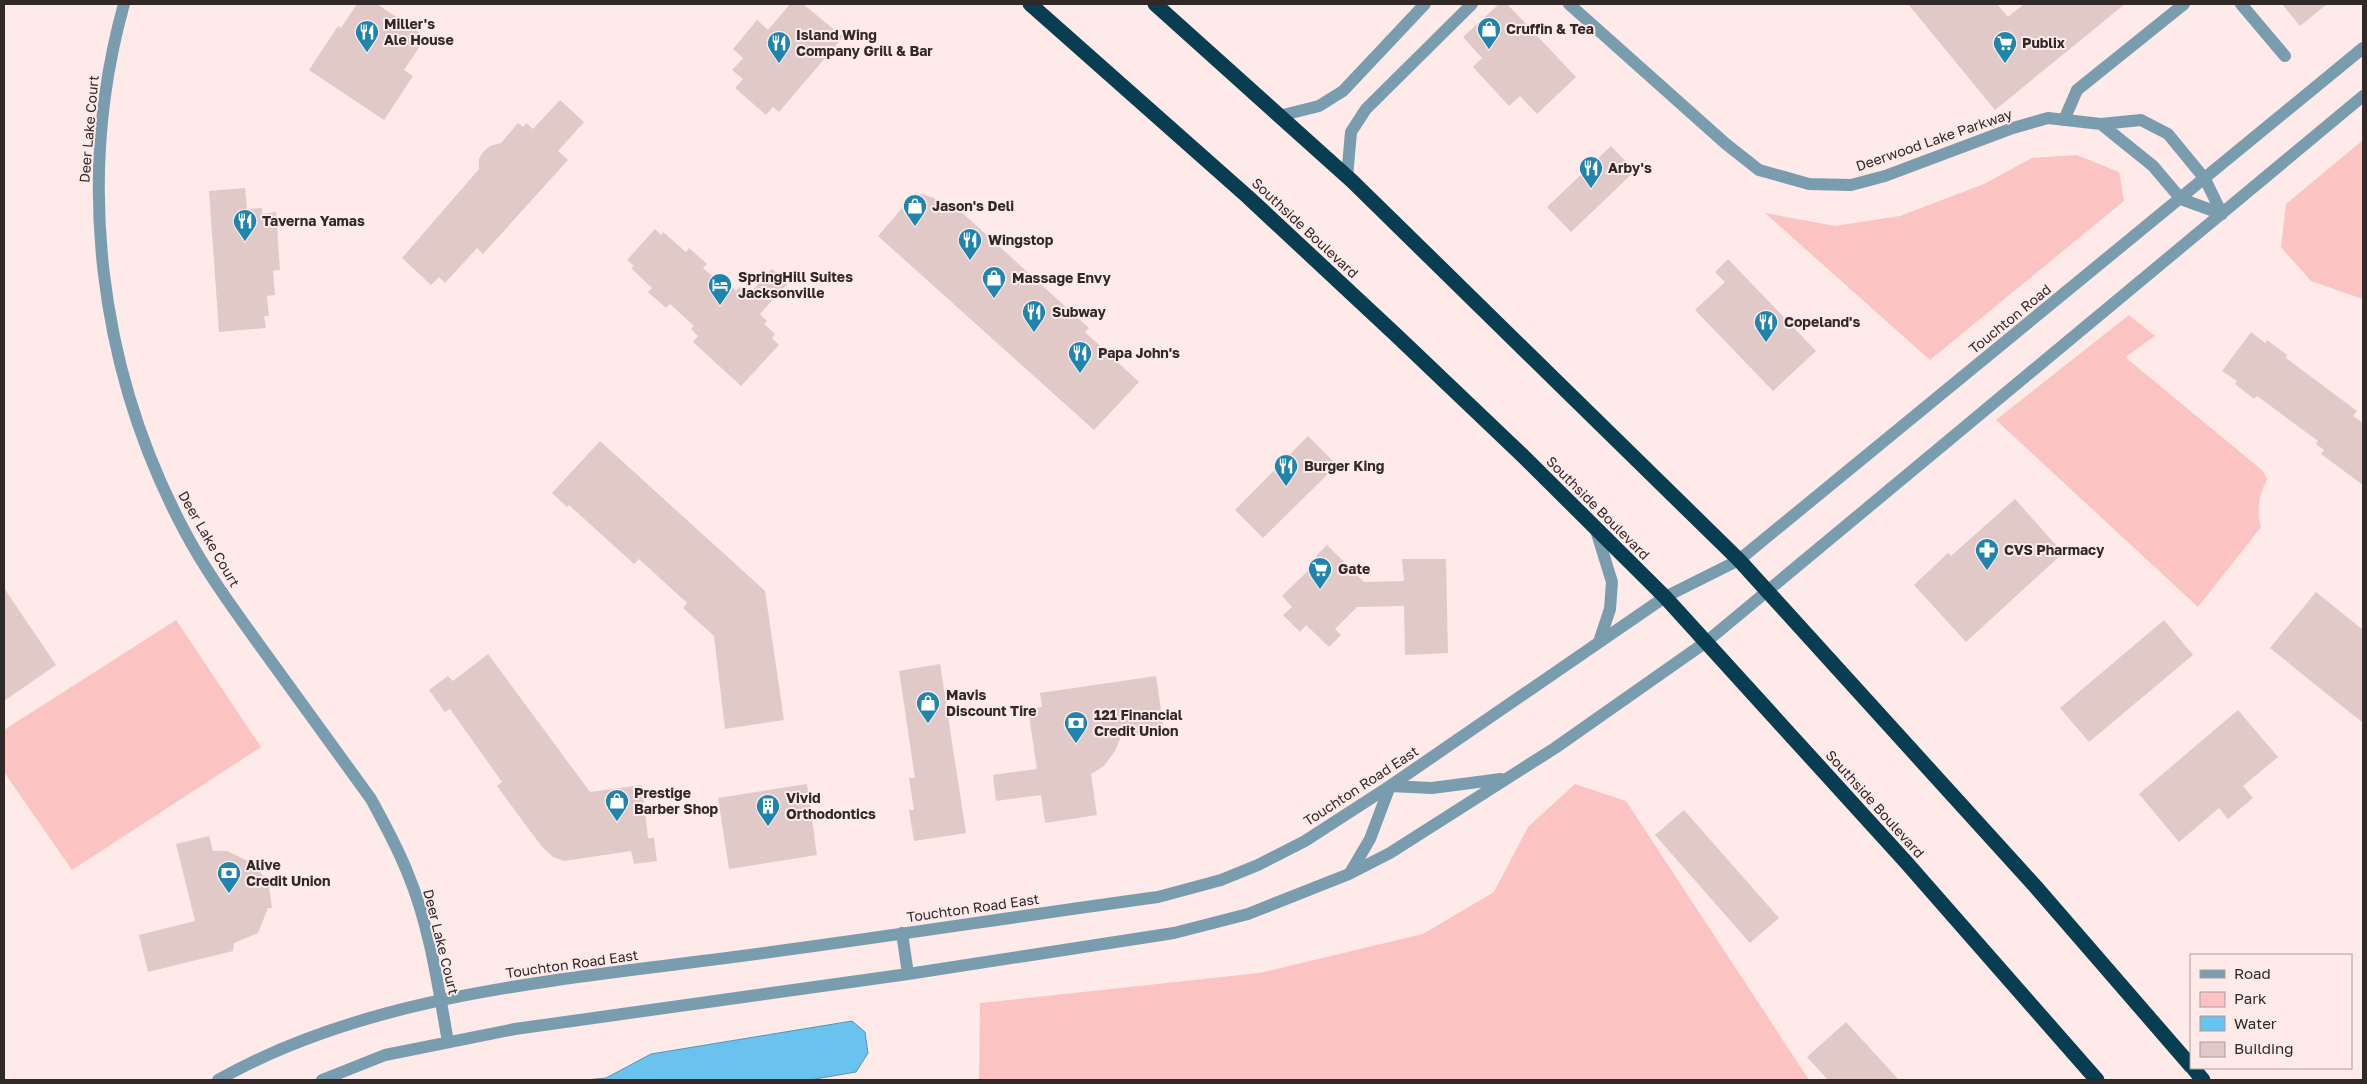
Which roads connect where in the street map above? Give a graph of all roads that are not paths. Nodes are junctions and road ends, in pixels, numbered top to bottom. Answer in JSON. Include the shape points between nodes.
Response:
{"nodes":[{"id":1,"x":124,"y":4,"type":"edge"},
{"id":2,"x":1030,"y":4,"type":"edge"},
{"id":3,"x":1155,"y":4,"type":"edge"},
{"id":4,"x":1424,"y":4,"type":"edge"},
{"id":5,"x":1472,"y":4,"type":"edge"},
{"id":6,"x":1569,"y":4,"type":"edge"},
{"id":7,"x":2184,"y":4,"type":"edge"},
{"id":8,"x":2241,"y":4,"type":"edge"},
{"id":9,"x":2363,"y":48,"type":"edge"},
{"id":10,"x":2285,"y":56,"type":"dead end"},
{"id":11,"x":2363,"y":96,"type":"edge"},
{"id":12,"x":1279,"y":116,"type":"junction"},
{"id":13,"x":2064,"y":120,"type":"junction"},
{"id":14,"x":2101,"y":124,"type":"junction"},
{"id":15,"x":1347,"y":177,"type":"junction"},
{"id":16,"x":2205,"y":179,"type":"junction"},
{"id":17,"x":2181,"y":199,"type":"junction"},
{"id":18,"x":2222,"y":214,"type":"junction"},
{"id":19,"x":1595,"y":527,"type":"junction"},
{"id":20,"x":1739,"y":560,"type":"junction"},
{"id":21,"x":1767,"y":590,"type":"junction"},
{"id":22,"x":1665,"y":597,"type":"junction"},
{"id":23,"x":1599,"y":642,"type":"junction"},
{"id":24,"x":1706,"y":642,"type":"junction"},
{"id":25,"x":1506,"y":778,"type":"junction"},
{"id":26,"x":1390,"y":786,"type":"junction"},
{"id":27,"x":1349,"y":874,"type":"junction"},
{"id":28,"x":902,"y":933,"type":"junction"},
{"id":29,"x":908,"y":974,"type":"junction"},
{"id":30,"x":441,"y":1002,"type":"junction"},
{"id":31,"x":448,"y":1042,"type":"junction"},
{"id":32,"x":2190,"y":1065,"type":"edge"},
{"id":33,"x":2194,"y":1069,"type":"edge"},
{"id":34,"x":218,"y":1080,"type":"edge"},
{"id":35,"x":322,"y":1080,"type":"edge"},
{"id":36,"x":2097,"y":1080,"type":"edge"},
{"id":37,"x":2204,"y":1080,"type":"edge"}],
"edges":[{"from":1,"to":30,"type":"street","name":"Deer Lake Court","via":[[101,133],[98,195],[110,319],[124,380],[162,486],[216,585],[370,799],[392,836],[422,917]]},
{"from":2,"to":19,"type":"highway","name":"Southside Boulevard","via":[[1255,204],[1438,374]]},
{"from":3,"to":12,"type":"highway"},
{"from":4,"to":12,"type":"street","via":[[1343,90],[1319,106]]},
{"from":5,"to":15,"type":"street","via":[[1362,114],[1350,132]]},
{"from":6,"to":13,"type":"street","name":"Deerwood Lake Parkway","via":[[1759,170],[1809,184],[1851,185],[1885,176],[2013,128],[2048,118]]},
{"from":7,"to":13,"type":"street","via":[[2077,90]]},
{"from":8,"to":10,"type":"street"},
{"from":9,"to":16,"type":"street","name":"Touchton Road"},
{"from":11,"to":18,"type":"street"},
{"from":12,"to":15,"type":"highway"},
{"from":13,"to":14,"type":"street","name":"Deerwood Lake Parkway"},
{"from":14,"to":16,"type":"street","name":"Deerwood Lake Parkway","via":[[2141,120],[2168,134]]},
{"from":14,"to":17,"type":"street","via":[[2152,166]]},
{"from":15,"to":20,"type":"highway"},
{"from":16,"to":17,"type":"street","name":"Touchton Road"},
{"from":16,"to":18,"type":"street","name":"Deerwood Lake Parkway"},
{"from":17,"to":18,"type":"street"},
{"from":17,"to":20,"type":"street","name":"Touchton Road"},
{"from":18,"to":21,"type":"street"},
{"from":19,"to":22,"type":"highway","name":"Southside Boulevard"},
{"from":19,"to":23,"type":"street","via":[[1612,582],[1610,609]]},
{"from":20,"to":21,"type":"highway"},
{"from":20,"to":22,"type":"street","name":"Touchton Road"},
{"from":21,"to":24,"type":"street"},
{"from":21,"to":32,"type":"highway","via":[[2035,886]]},
{"from":22,"to":23,"type":"street","name":"Touchton Road East"},
{"from":22,"to":24,"type":"highway","name":"Southside Boulevard"},
{"from":23,"to":26,"type":"street","name":"Touchton Road East"},
{"from":24,"to":25,"type":"street","via":[[1555,748]]},
{"from":24,"to":36,"type":"highway","name":"Southside Boulevard","via":[[1905,861]]},
{"from":25,"to":26,"type":"street","via":[[1432,788]]},
{"from":25,"to":27,"type":"street","via":[[1390,853]]},
{"from":26,"to":27,"type":"street","via":[[1370,839]]},
{"from":26,"to":28,"type":"street","name":"Touchton Road East","via":[[1305,841],[1221,880],[1158,897]]},
{"from":27,"to":29,"type":"street","via":[[1248,914],[1174,933]]},
{"from":28,"to":29,"type":"street"},
{"from":28,"to":30,"type":"street","name":"Touchton Road East","via":[[558,981]]},
{"from":29,"to":31,"type":"street","via":[[609,1014]]},
{"from":30,"to":31,"type":"street","name":"Deer Lake Court"},
{"from":30,"to":34,"type":"street","name":"Touchton Road East","via":[[324,1032]]},
{"from":31,"to":35,"type":"street","via":[[385,1055]]},
{"from":33,"to":37,"type":"highway"}]}
